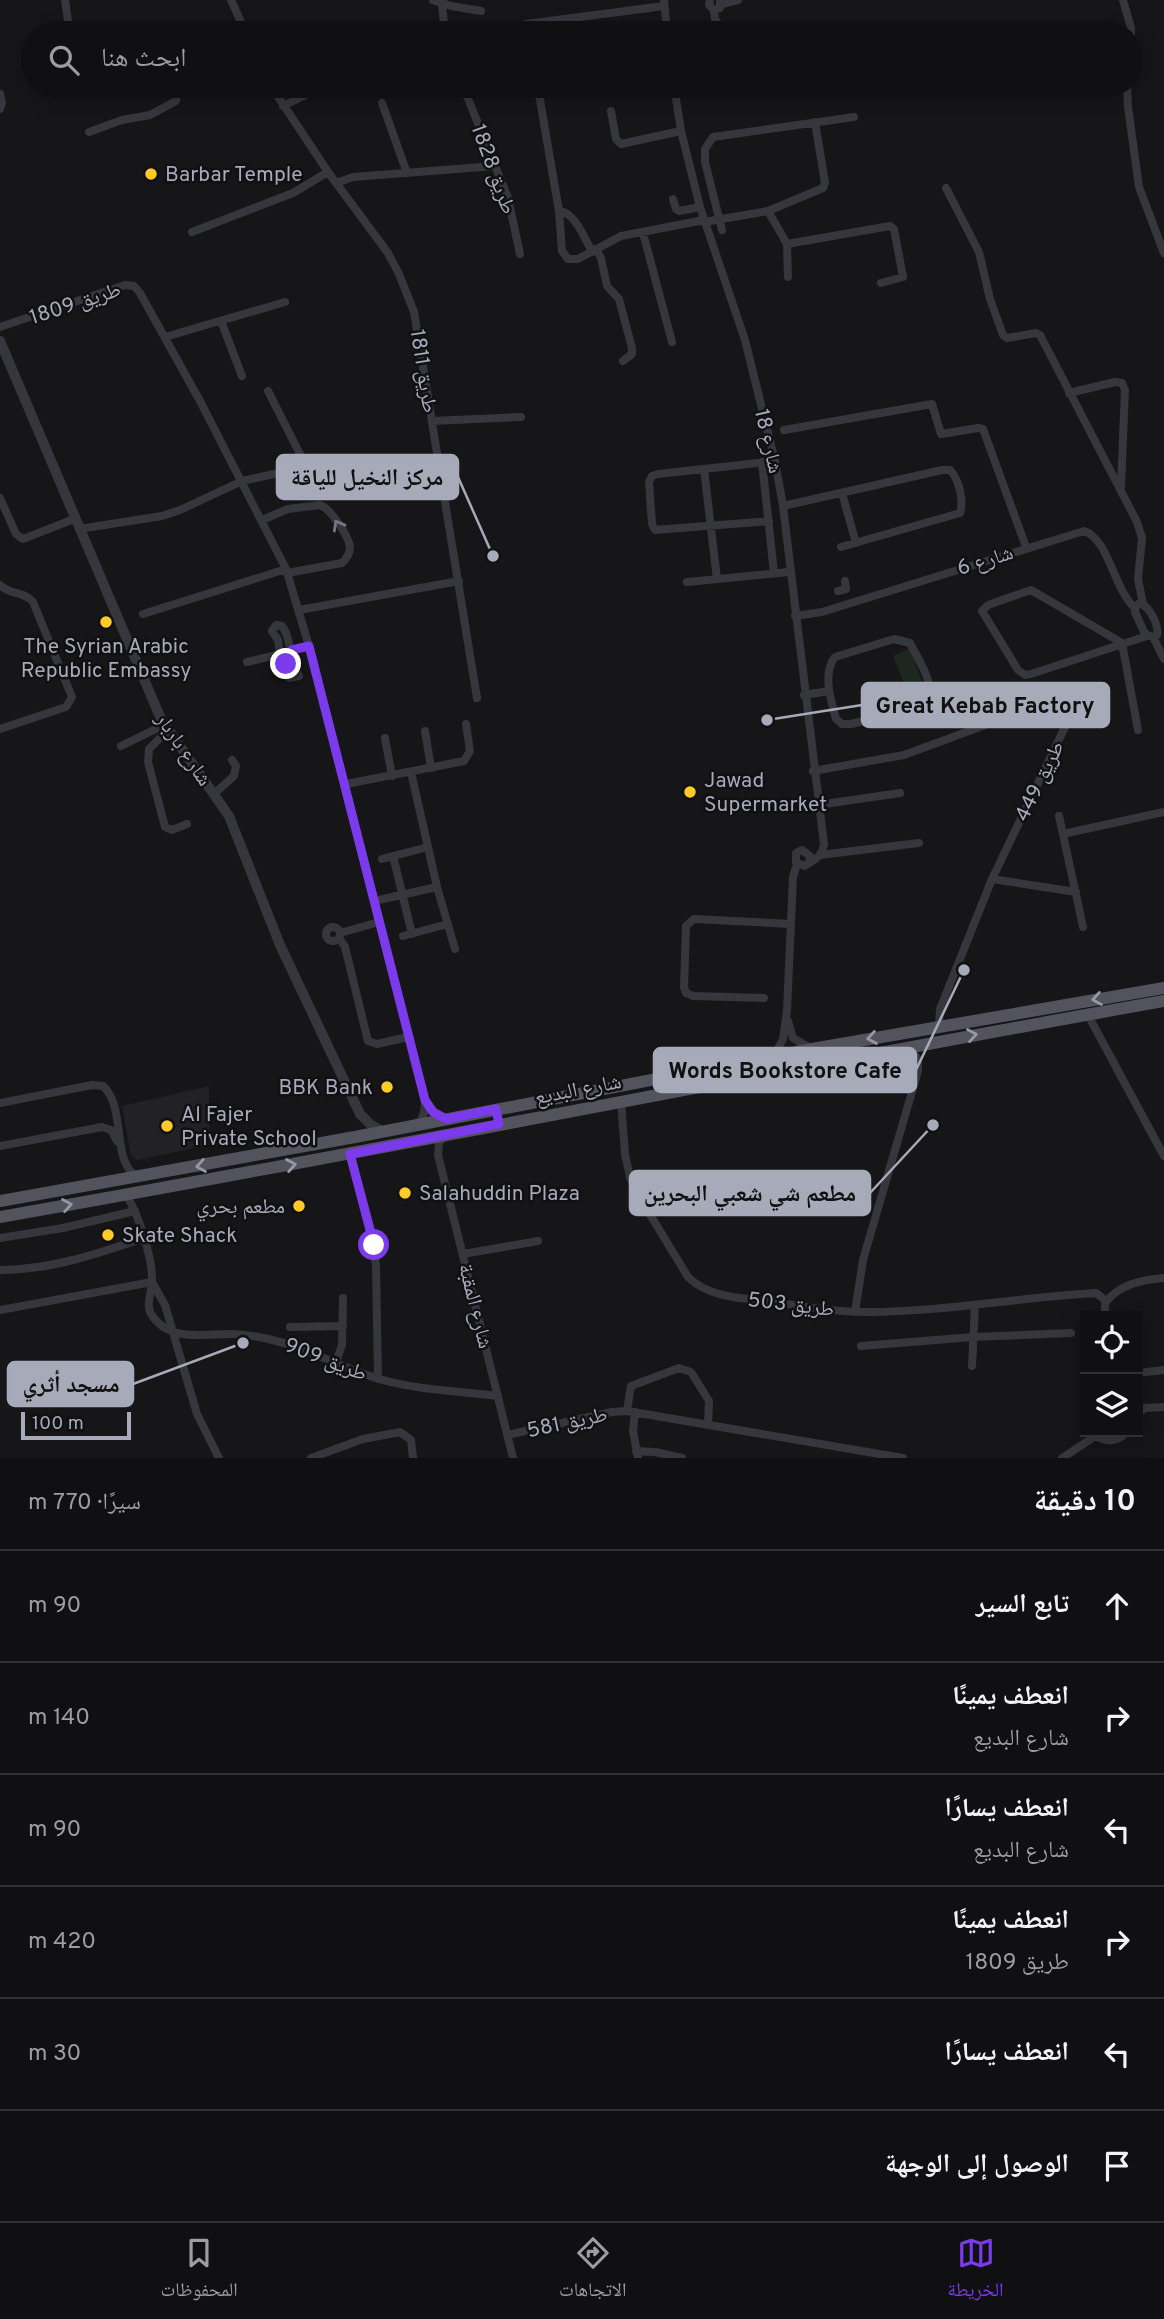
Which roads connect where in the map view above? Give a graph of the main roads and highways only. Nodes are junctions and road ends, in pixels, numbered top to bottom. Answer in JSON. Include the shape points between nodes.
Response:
{"nodes":[{"id":1,"x":1164,"y":988,"type":"edge"},
{"id":2,"x":1164,"y":1001,"type":"edge"},
{"id":3,"x":496,"y":1109,"type":"junction"},
{"id":4,"x":499,"y":1124,"type":"junction"},
{"id":5,"x":0,"y":1202,"type":"edge"},
{"id":6,"x":0,"y":1217,"type":"edge"}],
"edges":[{"from":1,"to":3,"type":"main road","name":"شارع البديع","one_way":true},
{"from":4,"to":2,"type":"main road","name":"شارع البديع","one_way":true},
{"from":3,"to":4,"type":"main road"},
{"from":3,"to":5,"type":"main road","name":"شارع البديع","one_way":true},
{"from":6,"to":4,"type":"main road","name":"شارع البديع","one_way":true}]}
